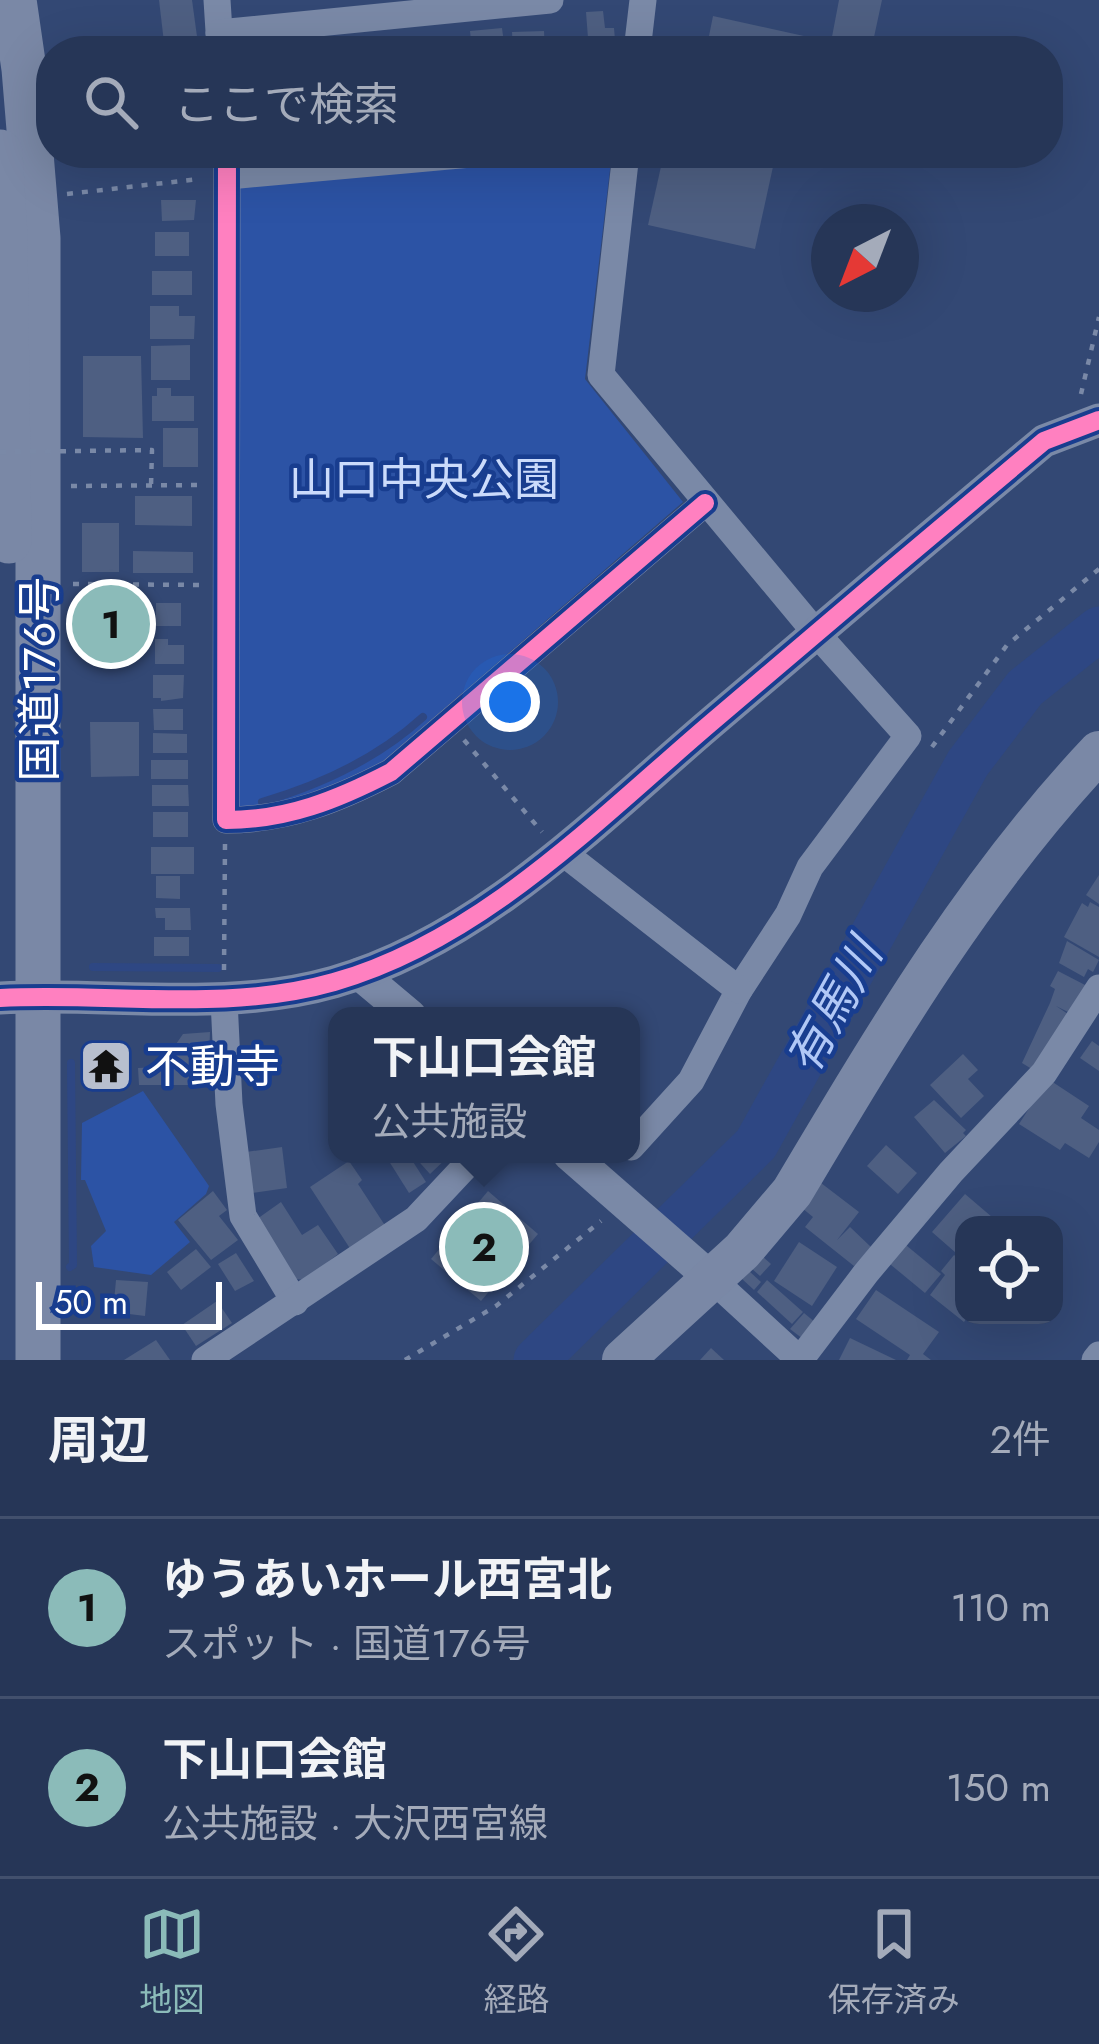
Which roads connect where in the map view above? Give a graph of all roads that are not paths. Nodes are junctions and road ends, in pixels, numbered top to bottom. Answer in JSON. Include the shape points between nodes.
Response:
{"nodes":[{"id":1,"x":14,"y":0,"type":"edge"},
{"id":2,"x":217,"y":0,"type":"edge"},
{"id":3,"x":550,"y":0,"type":"edge"},
{"id":4,"x":643,"y":0,"type":"edge"},
{"id":5,"x":220,"y":36,"type":"edge"},
{"id":6,"x":267,"y":36,"type":"edge"},
{"id":7,"x":639,"y":36,"type":"edge"},
{"id":8,"x":0,"y":152,"type":"edge"},
{"id":9,"x":228,"y":168,"type":"edge"},
{"id":10,"x":624,"y":168,"type":"edge"},
{"id":11,"x":3,"y":289,"type":"edge"},
{"id":12,"x":1089,"y":411,"type":"edge"},
{"id":13,"x":705,"y":503,"type":"junction"},
{"id":14,"x":816,"y":634,"type":"junction"},
{"id":15,"x":1099,"y":752,"type":"edge"},
{"id":16,"x":552,"y":842,"type":"junction"},
{"id":17,"x":361,"y":974,"type":"junction"},
{"id":18,"x":1099,"y":988,"type":"edge"},
{"id":19,"x":739,"y":990,"type":"junction"},
{"id":20,"x":16,"y":998,"type":"edge"},
{"id":21,"x":224,"y":1000,"type":"junction"},
{"id":22,"x":400,"y":1007,"type":"edge"},
{"id":23,"x":640,"y":1137,"type":"edge"},
{"id":24,"x":469,"y":1163,"type":"edge"},
{"id":25,"x":578,"y":1163,"type":"edge"},
{"id":26,"x":622,"y":1163,"type":"edge"},
{"id":27,"x":614,"y":1199,"type":"junction"},
{"id":28,"x":706,"y":1274,"type":"junction"},
{"id":29,"x":295,"y":1302,"type":"junction"},
{"id":30,"x":8,"y":1360,"type":"edge"},
{"id":31,"x":38,"y":1360,"type":"edge"},
{"id":32,"x":205,"y":1360,"type":"edge"},
{"id":33,"x":623,"y":1360,"type":"edge"}],
"edges":[{"from":1,"to":20,"type":"highway","name":"国道176号","via":[[38,238]]},
{"from":2,"to":5,"type":"street"},
{"from":3,"to":6,"type":"street"},
{"from":4,"to":7,"type":"street"},
{"from":8,"to":11,"type":"highway","name":"国道176号"},
{"from":9,"to":13,"type":"street","via":[[226,820],[268,820],[336,800],[391,772]]},
{"from":10,"to":13,"type":"street","via":[[602,375]]},
{"from":11,"to":20,"type":"highway","name":"国道176号"},
{"from":12,"to":14,"type":"street"},
{"from":13,"to":14,"type":"street"},
{"from":14,"to":16,"type":"street"},
{"from":14,"to":19,"type":"street","via":[[908,736],[810,867]]},
{"from":15,"to":28,"type":"main road","via":[[972,904],[792,1192],[765,1227]]},
{"from":16,"to":17,"type":"street","via":[[474,916]]},
{"from":16,"to":19,"type":"street"},
{"from":17,"to":21,"type":"street"},
{"from":17,"to":22,"type":"street"},
{"from":18,"to":28,"type":"street","via":[[1043,1073],[922,1205],[800,1360]]},
{"from":19,"to":23,"type":"street","via":[[691,1081]]},
{"from":20,"to":21,"type":"street"},
{"from":20,"to":30,"type":"highway","name":"国道176号"},
{"from":20,"to":31,"type":"highway","name":"国道176号"},
{"from":21,"to":29,"type":"street","via":[[243,1216]]},
{"from":24,"to":29,"type":"street","via":[[416,1219]]},
{"from":25,"to":27,"type":"street"},
{"from":26,"to":27,"type":"street"},
{"from":27,"to":28,"type":"street"},
{"from":28,"to":33,"type":"main road"},
{"from":29,"to":32,"type":"street"}]}
